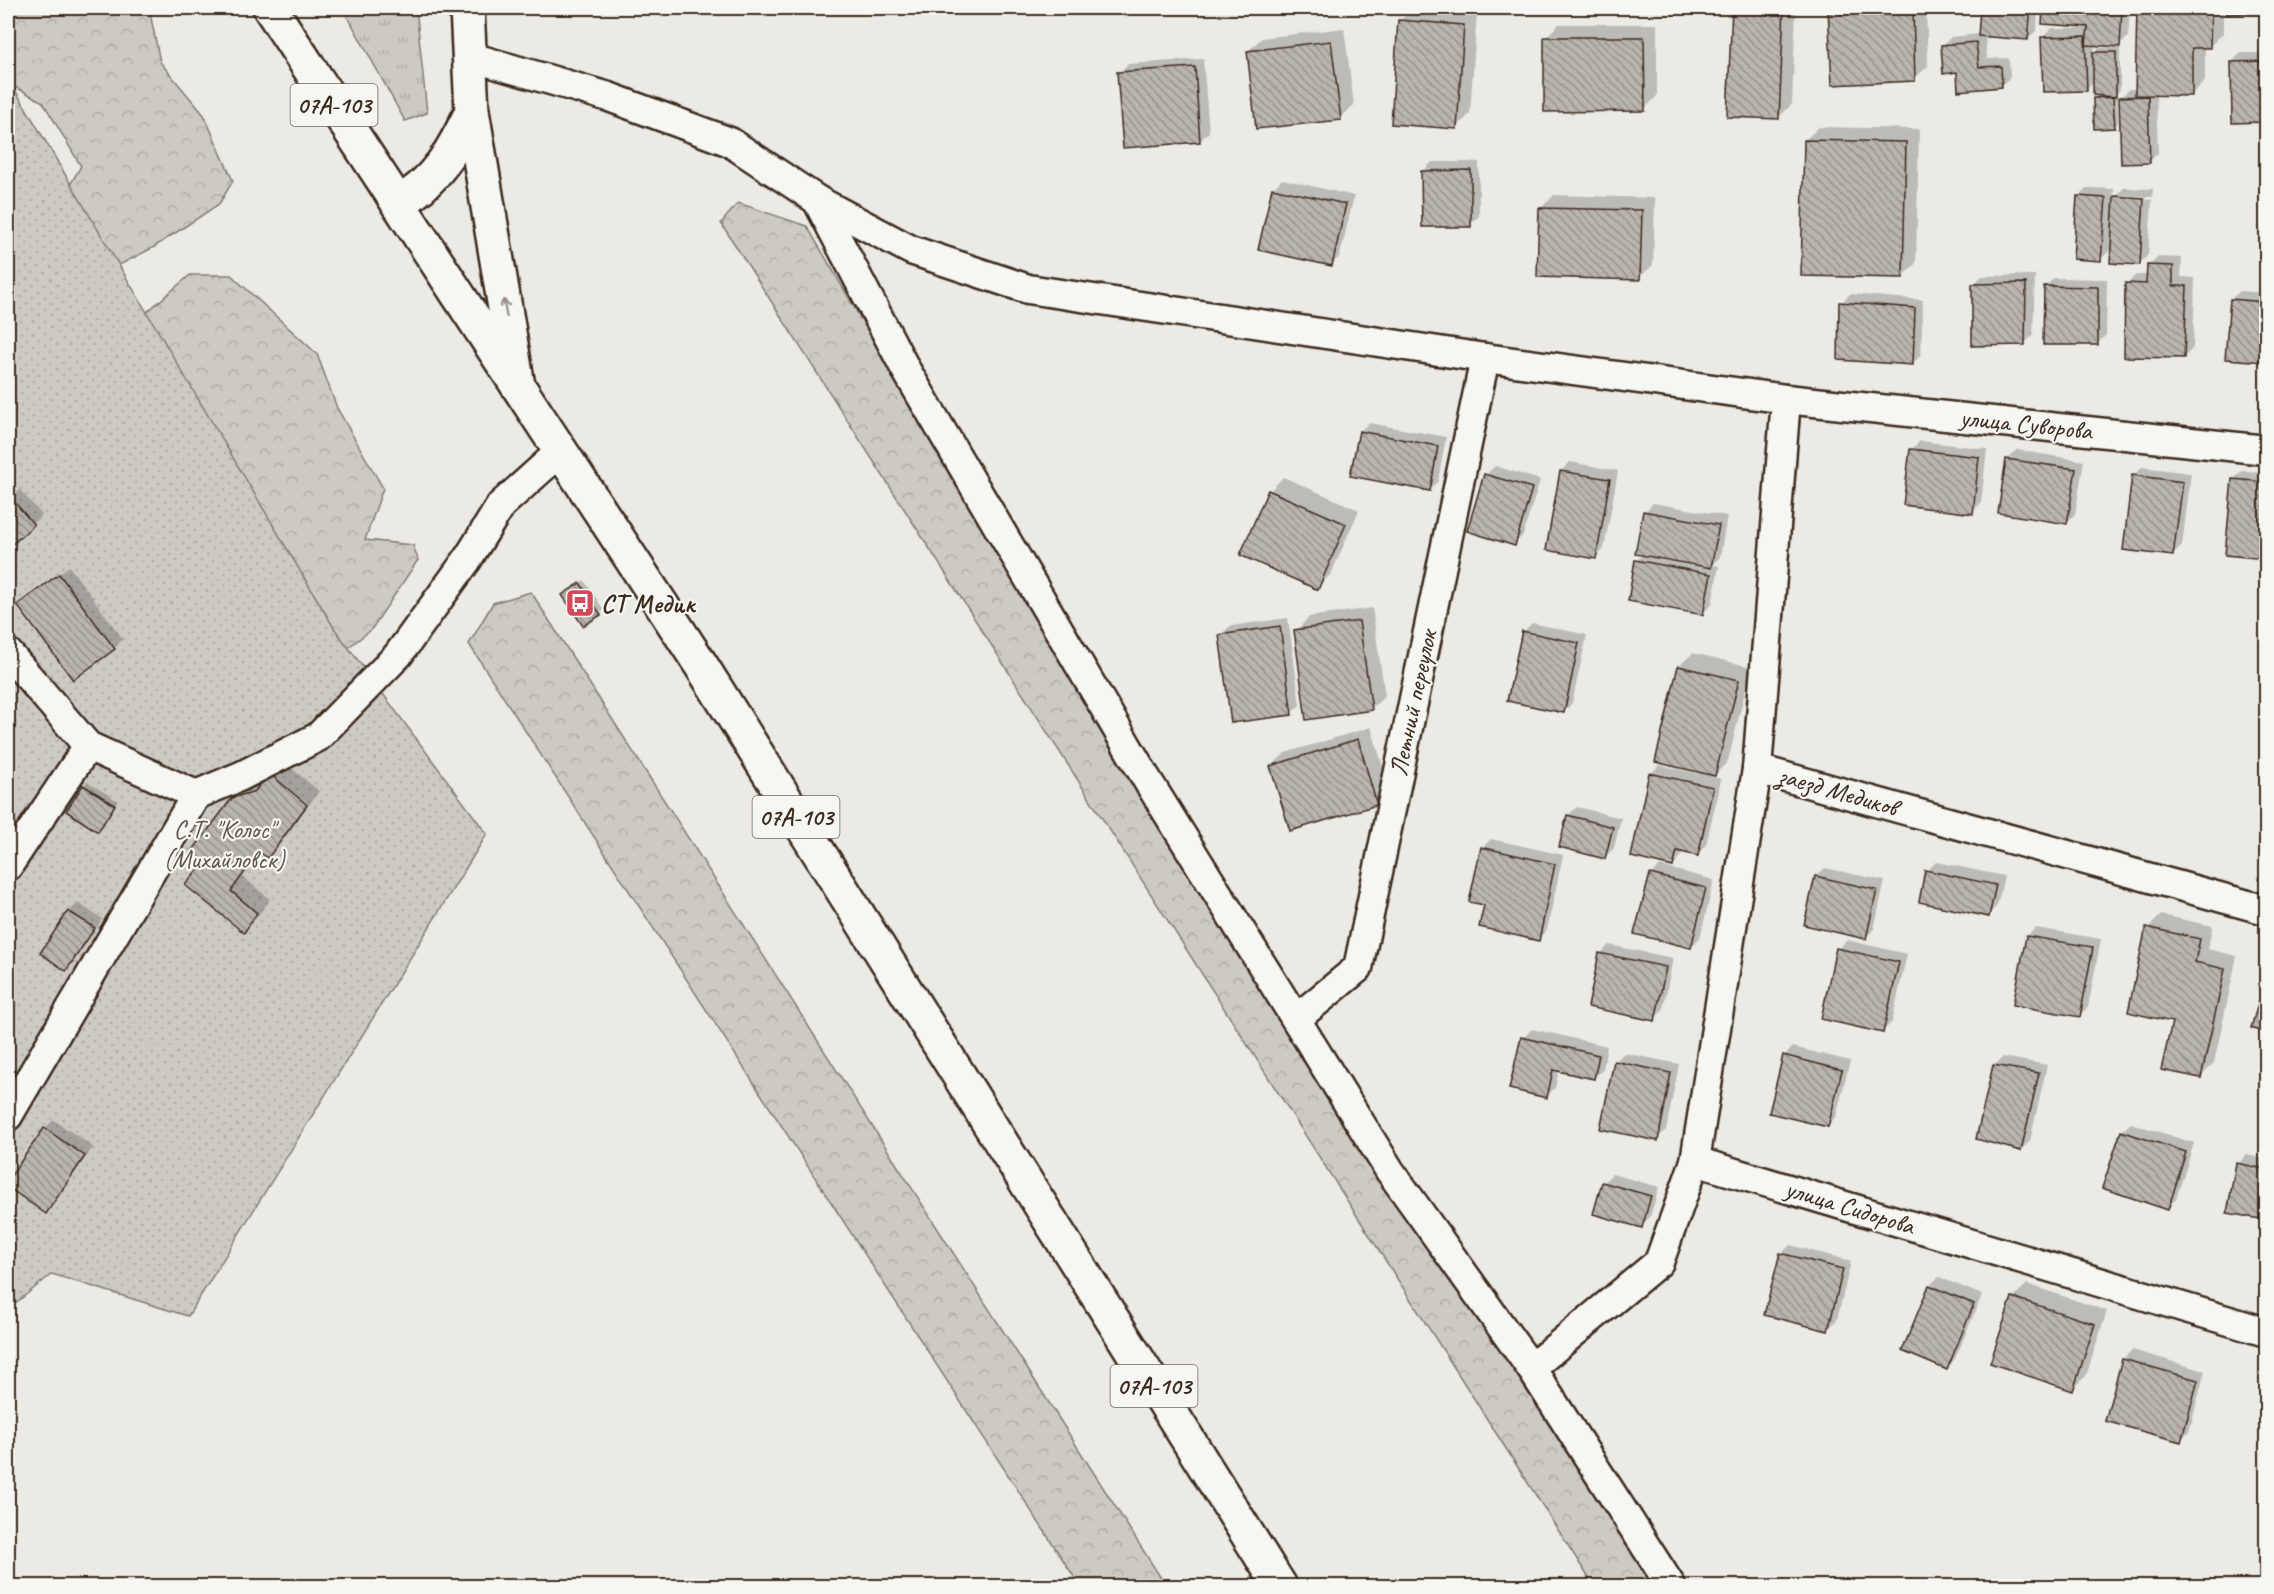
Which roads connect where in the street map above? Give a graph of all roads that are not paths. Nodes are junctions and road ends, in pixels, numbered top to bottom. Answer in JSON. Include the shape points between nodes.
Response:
{"nodes":[{"id":1,"x":270,"y":8,"type":"edge"},
{"id":2,"x":467,"y":8,"type":"edge"},
{"id":3,"x":471,"y":57,"type":"junction"},
{"id":4,"x":472,"y":111,"type":"junction"},
{"id":5,"x":817,"y":200,"type":"junction"},
{"id":6,"x":398,"y":204,"type":"junction"},
{"id":7,"x":1485,"y":358,"type":"junction"},
{"id":8,"x":518,"y":386,"type":"junction"},
{"id":9,"x":1786,"y":399,"type":"junction"},
{"id":10,"x":2266,"y":450,"type":"edge"},
{"id":11,"x":561,"y":451,"type":"junction"},
{"id":12,"x":8,"y":653,"type":"edge"},
{"id":13,"x":88,"y":746,"type":"junction"},
{"id":14,"x":1757,"y":769,"type":"junction"},
{"id":15,"x":196,"y":795,"type":"junction"},
{"id":16,"x":8,"y":866,"type":"edge"},
{"id":17,"x":2266,"y":910,"type":"edge"},
{"id":18,"x":1296,"y":1019,"type":"junction"},
{"id":19,"x":8,"y":1116,"type":"edge"},
{"id":20,"x":1695,"y":1161,"type":"junction"},
{"id":21,"x":2266,"y":1332,"type":"edge"},
{"id":22,"x":1531,"y":1368,"type":"junction"},
{"id":23,"x":1280,"y":1587,"type":"edge"},
{"id":24,"x":1671,"y":1587,"type":"edge"}],
"edges":[{"from":1,"to":6,"type":"main road","number":"07А-103"},
{"from":2,"to":3,"type":"main road"},
{"from":3,"to":4,"type":"main road"},
{"from":3,"to":5,"type":"street","name":"улица Суворова","via":[[609,97],[730,142]]},
{"from":4,"to":6,"type":"main road","via":[[453,151],[434,176]]},
{"from":8,"to":4,"type":"main road","one_way":true},
{"from":5,"to":7,"type":"street","name":"улица Суворова","via":[[911,250],[1028,289]]},
{"from":5,"to":18,"type":"street","via":[[918,390],[1146,778]]},
{"from":6,"to":8,"type":"main road","number":"07А-103"},
{"from":7,"to":9,"type":"street","name":"улица Суворова"},
{"from":7,"to":18,"type":"street","name":"Летний переулок","via":[[1358,968]]},
{"from":8,"to":11,"type":"main road","number":"07А-103"},
{"from":9,"to":10,"type":"street","name":"улица Суворова"},
{"from":9,"to":14,"type":"street"},
{"from":11,"to":15,"type":"street","via":[[501,505],[467,560],[398,655],[318,737]]},
{"from":11,"to":23,"type":"main road","number":"07А-103","via":[[701,665]]},
{"from":12,"to":13,"type":"street"},
{"from":13,"to":15,"type":"street"},
{"from":13,"to":16,"type":"street"},
{"from":14,"to":17,"type":"street","name":"заезд Медиков"},
{"from":14,"to":20,"type":"street","name":"заезд Медиков"},
{"from":15,"to":19,"type":"street"},
{"from":18,"to":22,"type":"street","via":[[1390,1171]]},
{"from":20,"to":21,"type":"street","name":"улица Сидорова"},
{"from":20,"to":22,"type":"street","via":[[1659,1262]]},
{"from":22,"to":24,"type":"street"}]}
